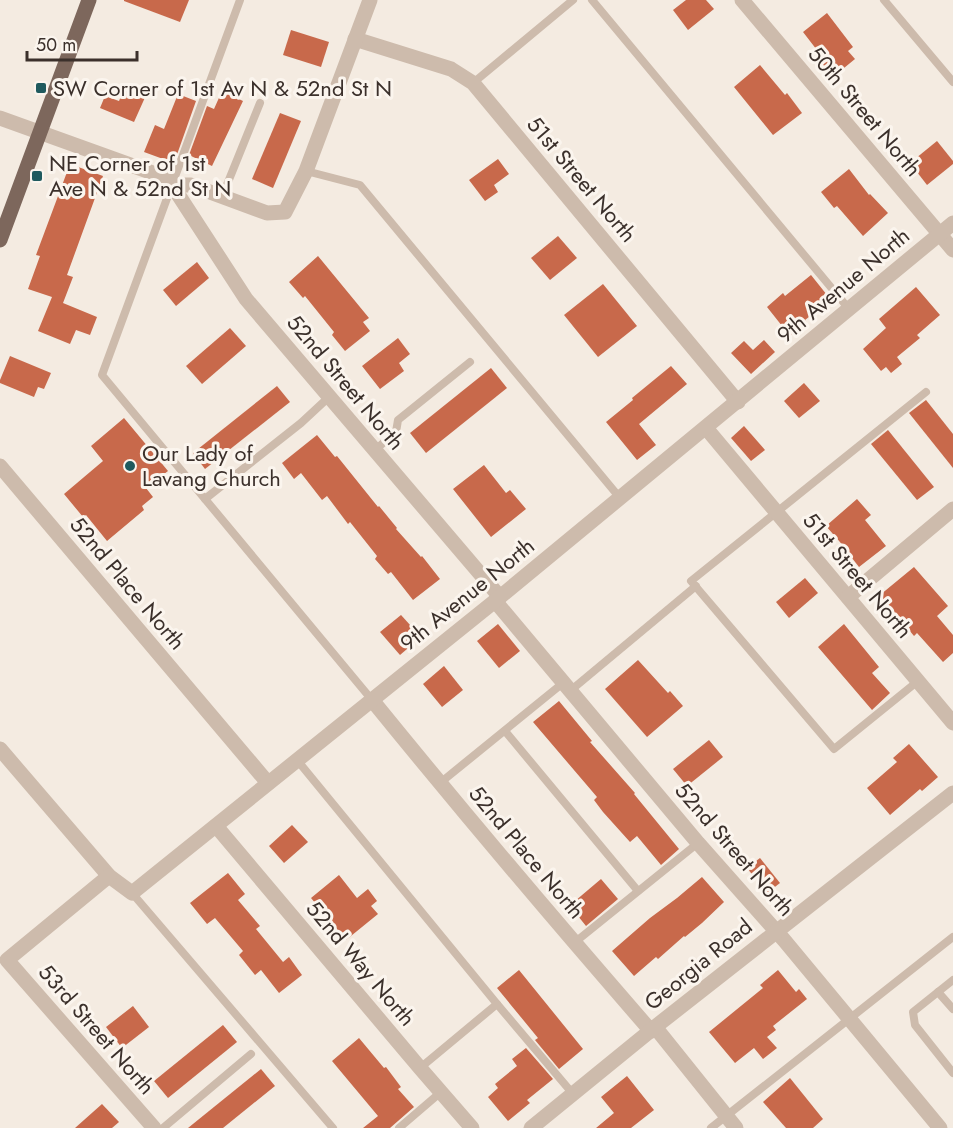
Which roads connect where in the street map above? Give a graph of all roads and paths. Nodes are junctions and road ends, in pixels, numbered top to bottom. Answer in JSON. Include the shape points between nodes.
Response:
{"nodes":[{"id":1,"x":89,"y":0,"type":"edge"},
{"id":2,"x":240,"y":0,"type":"edge"},
{"id":3,"x":370,"y":0,"type":"edge"},
{"id":4,"x":573,"y":0,"type":"edge"},
{"id":5,"x":592,"y":0,"type":"edge"},
{"id":6,"x":742,"y":0,"type":"edge"},
{"id":7,"x":884,"y":0,"type":"edge"},
{"id":8,"x":355,"y":39,"type":"junction"},
{"id":9,"x":953,"y":82,"type":"edge"},
{"id":10,"x":473,"y":83,"type":"junction"},
{"id":11,"x":260,"y":103,"type":"dead end"},
{"id":12,"x":0,"y":118,"type":"edge"},
{"id":13,"x":40,"y":133,"type":"junction"},
{"id":14,"x":306,"y":171,"type":"junction"},
{"id":15,"x":172,"y":185,"type":"junction"},
{"id":16,"x":222,"y":197,"type":"junction"},
{"id":17,"x":953,"y":223,"type":"edge"},
{"id":18,"x":939,"y":234,"type":"junction"},
{"id":19,"x":0,"y":240,"type":"edge"},
{"id":20,"x":953,"y":250,"type":"edge"},
{"id":21,"x":849,"y":309,"type":"junction"},
{"id":22,"x":470,"y":362,"type":"dead end"},
{"id":23,"x":926,"y":392,"type":"dead end"},
{"id":24,"x":329,"y":397,"type":"junction"},
{"id":25,"x":738,"y":402,"type":"junction"},
{"id":26,"x":706,"y":428,"type":"junction"},
{"id":27,"x":375,"y":450,"type":"junction"},
{"id":28,"x":0,"y":466,"type":"edge"},
{"id":29,"x":620,"y":498,"type":"junction"},
{"id":30,"x":206,"y":499,"type":"junction"},
{"id":31,"x":953,"y":509,"type":"edge"},
{"id":32,"x":776,"y":512,"type":"junction"},
{"id":33,"x":696,"y":586,"type":"junction"},
{"id":34,"x":848,"y":597,"type":"junction"},
{"id":35,"x":497,"y":599,"type":"junction"},
{"id":36,"x":918,"y":681,"type":"junction"},
{"id":37,"x":567,"y":687,"type":"junction"},
{"id":38,"x":372,"y":700,"type":"junction"},
{"id":39,"x":953,"y":723,"type":"edge"},
{"id":40,"x":505,"y":731,"type":"junction"},
{"id":41,"x":3,"y":758,"type":"edge"},
{"id":42,"x":297,"y":760,"type":"junction"},
{"id":43,"x":268,"y":783,"type":"junction"},
{"id":44,"x":440,"y":783,"type":"junction"},
{"id":45,"x":953,"y":793,"type":"edge"},
{"id":46,"x":216,"y":826,"type":"junction"},
{"id":47,"x":698,"y":843,"type":"junction"},
{"id":48,"x":109,"y":876,"type":"junction"},
{"id":49,"x":638,"y":891,"type":"junction"},
{"id":50,"x":132,"y":893,"type":"junction"},
{"id":51,"x":776,"y":931,"type":"junction"},
{"id":52,"x":953,"y":937,"type":"edge"},
{"id":53,"x":574,"y":943,"type":"junction"},
{"id":54,"x":4,"y":963,"type":"edge"},
{"id":55,"x":953,"y":980,"type":"edge"},
{"id":56,"x":938,"y":992,"type":"junction"},
{"id":57,"x":497,"y":1004,"type":"junction"},
{"id":58,"x":953,"y":1009,"type":"edge"},
{"id":59,"x":849,"y":1019,"type":"junction"},
{"id":60,"x":653,"y":1029,"type":"junction"},
{"id":61,"x":251,"y":1054,"type":"dead end"},
{"id":62,"x":420,"y":1068,"type":"junction"},
{"id":63,"x":953,"y":1073,"type":"edge"},
{"id":64,"x":441,"y":1092,"type":"junction"},
{"id":65,"x":573,"y":1094,"type":"junction"},
{"id":66,"x":731,"y":1122,"type":"edge"},
{"id":67,"x":154,"y":1128,"type":"edge"},
{"id":68,"x":163,"y":1128,"type":"edge"},
{"id":69,"x":333,"y":1128,"type":"edge"},
{"id":70,"x":399,"y":1128,"type":"edge"},
{"id":71,"x":472,"y":1128,"type":"edge"},
{"id":72,"x":531,"y":1128,"type":"edge"},
{"id":73,"x":711,"y":1128,"type":"edge"},
{"id":74,"x":940,"y":1128,"type":"edge"}],
"edges":[{"from":1,"to":13,"type":"main road"},
{"from":2,"to":15,"type":"lane"},
{"from":3,"to":8,"type":"street"},
{"from":4,"to":10,"type":"lane"},
{"from":5,"to":21,"type":"lane"},
{"from":6,"to":18,"type":"street","name":"50th Street North"},
{"from":7,"to":9,"type":"lane"},
{"from":8,"to":10,"type":"street","name":"51st Street North","via":[[451,69]]},
{"from":8,"to":14,"type":"street"},
{"from":10,"to":25,"type":"street","name":"51st Street North"},
{"from":11,"to":16,"type":"lane"},
{"from":12,"to":13,"type":"street","name":"52nd Street North"},
{"from":13,"to":15,"type":"street","name":"52nd Street North","via":[[164,177]]},
{"from":13,"to":19,"type":"main road"},
{"from":14,"to":16,"type":"street","name":"52nd Street North","via":[[285,212],[267,213]]},
{"from":14,"to":29,"type":"lane","via":[[360,185]]},
{"from":15,"to":16,"type":"street","name":"52nd Street North","via":[[191,185]]},
{"from":15,"to":24,"type":"street","name":"52nd Street North","via":[[246,299]]},
{"from":15,"to":30,"type":"lane","via":[[102,375]]},
{"from":17,"to":18,"type":"street","name":"9th Avenue North"},
{"from":18,"to":20,"type":"street","name":"50th Street North"},
{"from":18,"to":21,"type":"street","name":"9th Avenue North"},
{"from":21,"to":25,"type":"street","name":"9th Avenue North"},
{"from":22,"to":27,"type":"lane","via":[[398,420],[396,432]]},
{"from":23,"to":32,"type":"lane"},
{"from":24,"to":27,"type":"street","name":"52nd Street North"},
{"from":24,"to":30,"type":"lane"},
{"from":25,"to":26,"type":"street","name":"9th Avenue North"},
{"from":26,"to":29,"type":"street","name":"9th Avenue North"},
{"from":26,"to":32,"type":"street","name":"51st Street North"},
{"from":27,"to":35,"type":"street","name":"52nd Street North"},
{"from":28,"to":43,"type":"street","name":"52nd Place North"},
{"from":29,"to":35,"type":"street","name":"9th Avenue North"},
{"from":30,"to":38,"type":"lane"},
{"from":31,"to":34,"type":"street"},
{"from":32,"to":33,"type":"lane","via":[[691,581]]},
{"from":32,"to":34,"type":"street","name":"51st Street North"},
{"from":33,"to":36,"type":"lane","via":[[834,749]]},
{"from":33,"to":37,"type":"lane"},
{"from":34,"to":36,"type":"street","name":"51st Street North"},
{"from":35,"to":37,"type":"street","name":"52nd Street North"},
{"from":35,"to":38,"type":"street","name":"9th Avenue North"},
{"from":36,"to":39,"type":"street","name":"51st Street North"},
{"from":37,"to":40,"type":"lane"},
{"from":37,"to":47,"type":"street","name":"52nd Street North"},
{"from":38,"to":42,"type":"street","name":"9th Avenue North"},
{"from":38,"to":44,"type":"street","name":"52nd Place North"},
{"from":40,"to":44,"type":"lane"},
{"from":40,"to":49,"type":"lane"},
{"from":41,"to":48,"type":"street"},
{"from":42,"to":43,"type":"street","name":"9th Avenue North"},
{"from":42,"to":57,"type":"lane"},
{"from":43,"to":46,"type":"street","name":"9th Avenue North"},
{"from":44,"to":53,"type":"street","name":"52nd Place North"},
{"from":45,"to":51,"type":"street","name":"Georgia Road"},
{"from":46,"to":50,"type":"street","name":"9th Avenue North"},
{"from":46,"to":62,"type":"street","name":"52nd Way North"},
{"from":47,"to":49,"type":"lane"},
{"from":47,"to":51,"type":"street","name":"52nd Street North"},
{"from":48,"to":50,"type":"street"},
{"from":48,"to":54,"type":"street"},
{"from":49,"to":53,"type":"lane"},
{"from":50,"to":69,"type":"lane"},
{"from":51,"to":59,"type":"street","name":"52nd Street North"},
{"from":51,"to":60,"type":"street","name":"Georgia Road"},
{"from":52,"to":59,"type":"lane"},
{"from":53,"to":60,"type":"street","name":"52nd Place North"},
{"from":54,"to":67,"type":"street","name":"53rd Street North"},
{"from":55,"to":56,"type":"lane"},
{"from":56,"to":58,"type":"lane"},
{"from":56,"to":63,"type":"lane","via":[[913,1012],[915,1025]]},
{"from":57,"to":62,"type":"lane"},
{"from":57,"to":65,"type":"lane"},
{"from":59,"to":66,"type":"lane"},
{"from":59,"to":74,"type":"street","name":"52nd Street North"},
{"from":60,"to":65,"type":"street","name":"Georgia Road"},
{"from":60,"to":66,"type":"street","name":"52nd Place North"},
{"from":61,"to":68,"type":"lane"},
{"from":62,"to":64,"type":"street","name":"52nd Way North"},
{"from":64,"to":70,"type":"lane"},
{"from":64,"to":71,"type":"street","name":"52nd Way North"},
{"from":65,"to":72,"type":"street","name":"Georgia Road"},
{"from":66,"to":73,"type":"lane"}]}
